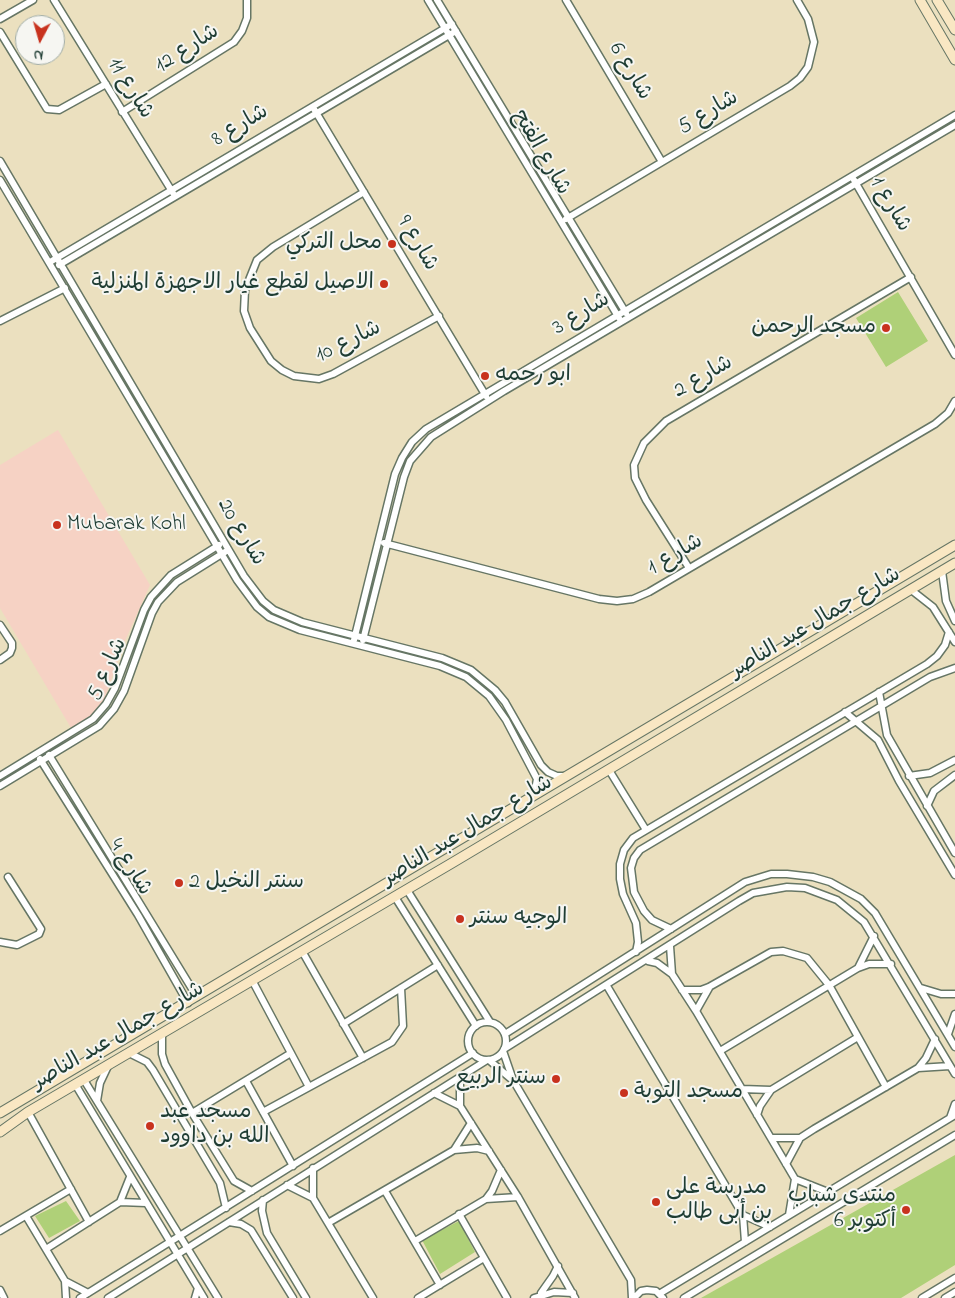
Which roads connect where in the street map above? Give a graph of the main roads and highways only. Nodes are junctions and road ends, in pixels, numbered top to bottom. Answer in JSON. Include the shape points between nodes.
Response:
{"nodes":[{"id":1,"x":920,"y":0,"type":"edge"},
{"id":2,"x":937,"y":0,"type":"edge"},
{"id":3,"x":955,"y":30,"type":"edge"},
{"id":4,"x":955,"y":60,"type":"edge"},
{"id":5,"x":955,"y":545,"type":"edge"},
{"id":6,"x":955,"y":563,"type":"edge"},
{"id":7,"x":731,"y":678,"type":"junction"},
{"id":8,"x":741,"y":690,"type":"junction"},
{"id":9,"x":705,"y":693,"type":"junction"},
{"id":10,"x":712,"y":708,"type":"junction"},
{"id":11,"x":0,"y":1113,"type":"edge"},
{"id":12,"x":0,"y":1132,"type":"edge"}],
"edges":[{"from":1,"to":4,"type":"main road"},
{"from":2,"to":3,"type":"main road"},
{"from":5,"to":7,"type":"main road","name":"شارع جمال عبد الناصر"},
{"from":6,"to":8,"type":"main road","name":"شارع جمال عبد الناصر"},
{"from":7,"to":8,"type":"main road","via":[[731,686]]},
{"from":7,"to":9,"type":"main road","name":"شارع جمال عبد الناصر"},
{"from":8,"to":10,"type":"main road","name":"شارع جمال عبد الناصر"},
{"from":9,"to":10,"type":"main road","via":[[712,699]]},
{"from":9,"to":11,"type":"main road","name":"شارع جمال عبد الناصر"},
{"from":10,"to":12,"type":"main road","name":"شارع جمال عبد الناصر","via":[[28,1112]]}]}
